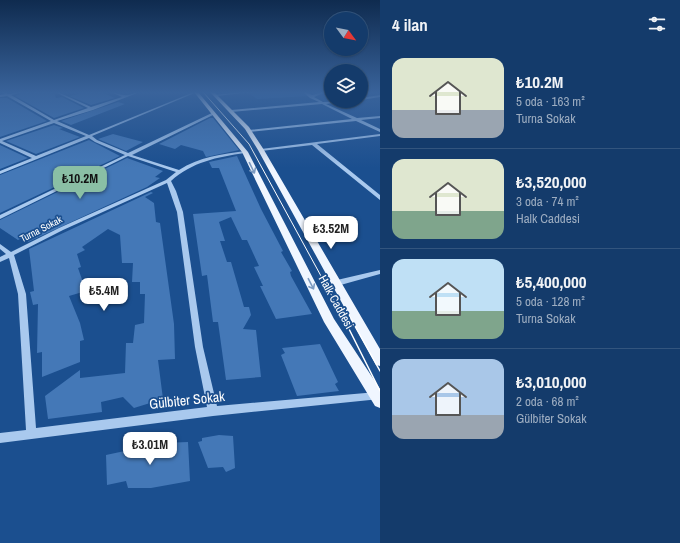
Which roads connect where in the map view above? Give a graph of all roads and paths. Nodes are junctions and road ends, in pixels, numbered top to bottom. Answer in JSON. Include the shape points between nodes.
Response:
{"nodes":[{"id":1,"x":44,"y":117,"type":"edge"},
{"id":2,"x":66,"y":117,"type":"edge"},
{"id":3,"x":134,"y":117,"type":"edge"},
{"id":4,"x":205,"y":117,"type":"edge"},
{"id":5,"x":217,"y":117,"type":"edge"},
{"id":6,"x":237,"y":117,"type":"edge"},
{"id":7,"x":351,"y":117,"type":"edge"},
{"id":8,"x":378,"y":117,"type":"edge"},
{"id":9,"x":358,"y":121,"type":"junction"},
{"id":10,"x":52,"y":122,"type":"junction"},
{"id":11,"x":249,"y":131,"type":"junction"},
{"id":12,"x":380,"y":131,"type":"edge"},
{"id":13,"x":380,"y":135,"type":"edge"},
{"id":14,"x":89,"y":136,"type":"junction"},
{"id":15,"x":0,"y":140,"type":"edge"},
{"id":16,"x":314,"y":144,"type":"junction"},
{"id":17,"x":261,"y":150,"type":"junction"},
{"id":18,"x":244,"y":152,"type":"junction"},
{"id":19,"x":129,"y":155,"type":"junction"},
{"id":20,"x":36,"y":158,"type":"junction"},
{"id":21,"x":178,"y":171,"type":"junction"},
{"id":22,"x":0,"y":173,"type":"edge"},
{"id":23,"x":168,"y":181,"type":"junction"},
{"id":24,"x":380,"y":198,"type":"edge"},
{"id":25,"x":0,"y":217,"type":"edge"},
{"id":26,"x":0,"y":246,"type":"edge"},
{"id":27,"x":12,"y":255,"type":"junction"},
{"id":28,"x":0,"y":260,"type":"edge"},
{"id":29,"x":380,"y":272,"type":"edge"},
{"id":30,"x":337,"y":283,"type":"junction"},
{"id":31,"x":380,"y":361,"type":"edge"},
{"id":32,"x":379,"y":398,"type":"edge"},
{"id":33,"x":213,"y":411,"type":"junction"},
{"id":34,"x":31,"y":433,"type":"junction"},
{"id":35,"x":0,"y":438,"type":"edge"}],
"edges":[{"from":1,"to":10,"type":"street"},
{"from":2,"to":10,"type":"street"},
{"from":3,"to":14,"type":"street"},
{"from":4,"to":19,"type":"street"},
{"from":5,"to":18,"type":"main road","name":"Halk Caddesi"},
{"from":6,"to":11,"type":"main road","name":"Halk Caddesi"},
{"from":7,"to":9,"type":"street"},
{"from":8,"to":9,"type":"street"},
{"from":9,"to":11,"type":"street"},
{"from":9,"to":12,"type":"street"},
{"from":10,"to":14,"type":"street"},
{"from":10,"to":15,"type":"street"},
{"from":11,"to":17,"type":"main road","name":"Halk Caddesi"},
{"from":13,"to":16,"type":"street"},
{"from":14,"to":19,"type":"street"},
{"from":14,"to":20,"type":"street"},
{"from":15,"to":20,"type":"street"},
{"from":16,"to":17,"type":"street"},
{"from":16,"to":24,"type":"street"},
{"from":17,"to":30,"type":"main road","name":"Halk Caddesi"},
{"from":18,"to":21,"type":"street","name":"Turna Sokak","via":[[200,160]]},
{"from":18,"to":32,"type":"main road","name":"Halk Caddesi","one_way":true,"via":[[330,322]]},
{"from":19,"to":21,"type":"street"},
{"from":19,"to":25,"type":"street"},
{"from":20,"to":22,"type":"street"},
{"from":21,"to":23,"type":"street","name":"Turna Sokak"},
{"from":23,"to":27,"type":"street","name":"Turna Sokak","via":[[62,229]]},
{"from":23,"to":33,"type":"street","via":[[180,212],[199,347]]},
{"from":26,"to":27,"type":"street"},
{"from":27,"to":28,"type":"street","name":"Turna Sokak"},
{"from":27,"to":34,"type":"street","via":[[22,294]]},
{"from":29,"to":30,"type":"street"},
{"from":30,"to":31,"type":"main road","name":"Halk Caddesi"},
{"from":32,"to":33,"type":"street","name":"Gülbiter Sokak"},
{"from":33,"to":34,"type":"street","name":"Gülbiter Sokak"},
{"from":34,"to":35,"type":"street","name":"Gülbiter Sokak"}]}
